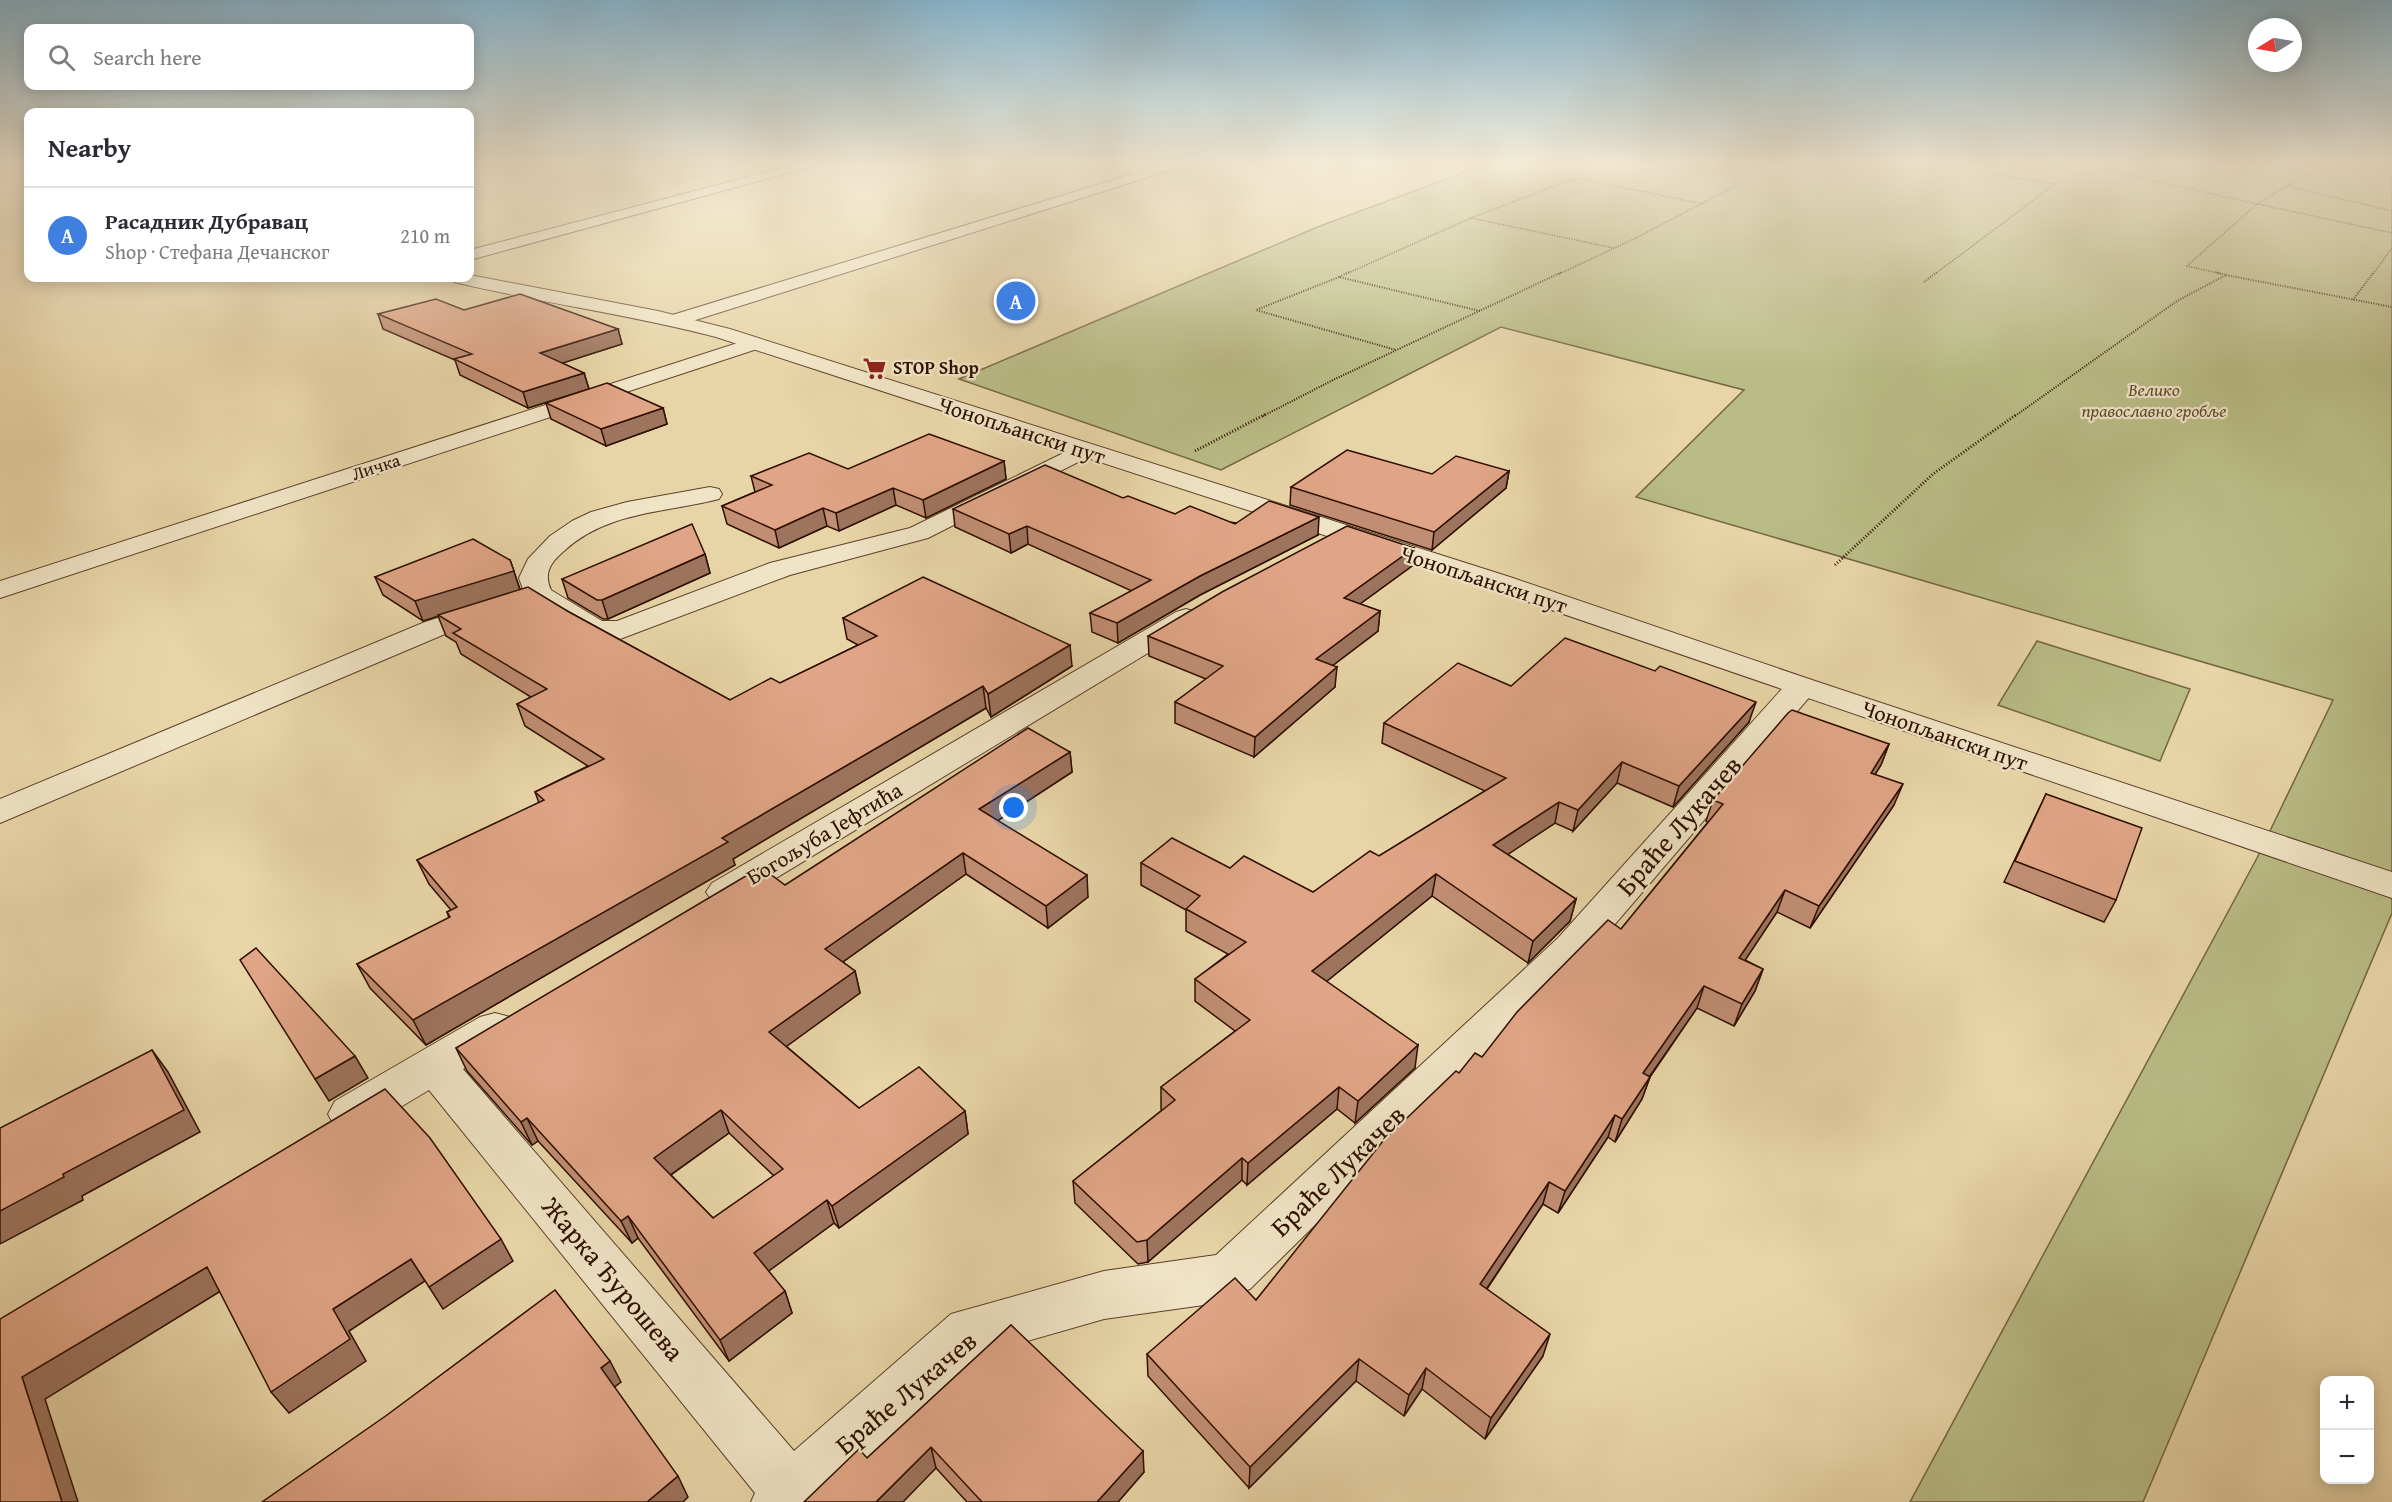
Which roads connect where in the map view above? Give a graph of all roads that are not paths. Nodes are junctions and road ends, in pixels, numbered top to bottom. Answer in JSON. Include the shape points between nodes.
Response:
{"nodes":[{"id":1,"x":556,"y":232,"type":"edge"},
{"id":2,"x":956,"y":232,"type":"edge"},
{"id":3,"x":474,"y":254,"type":"edge"},
{"id":4,"x":474,"y":281,"type":"edge"},
{"id":5,"x":676,"y":320,"type":"junction"},
{"id":6,"x":753,"y":344,"type":"junction"},
{"id":7,"x":1084,"y":450,"type":"junction"},
{"id":8,"x":710,"y":494,"type":"dead end"},
{"id":9,"x":1343,"y":533,"type":"junction"},
{"id":10,"x":1303,"y":554,"type":"edge"},
{"id":11,"x":0,"y":590,"type":"edge"},
{"id":12,"x":539,"y":595,"type":"junction"},
{"id":13,"x":1211,"y":603,"type":"edge"},
{"id":14,"x":1801,"y":687,"type":"junction"},
{"id":15,"x":0,"y":813,"type":"edge"},
{"id":16,"x":2377,"y":880,"type":"edge"},
{"id":17,"x":700,"y":907,"type":"edge"},
{"id":18,"x":526,"y":1011,"type":"edge"},
{"id":19,"x":434,"y":1065,"type":"junction"},
{"id":20,"x":323,"y":1131,"type":"edge"},
{"id":21,"x":786,"y":1497,"type":"edge"}],
"edges":[{"from":1,"to":3,"type":"street"},
{"from":2,"to":5,"type":"street"},
{"from":4,"to":5,"type":"street","name":"Чонопљански пут"},
{"from":5,"to":6,"type":"street","name":"Чонопљански пут"},
{"from":6,"to":7,"type":"street","name":"Чонопљански пут"},
{"from":6,"to":11,"type":"street","name":"Личка"},
{"from":7,"to":9,"type":"street","name":"Чонопљански пут"},
{"from":7,"to":12,"type":"street","via":[[919,533],[780,569],[620,630],[596,629]]},
{"from":8,"to":12,"type":"street","via":[[598,518],[572,533],[547,551],[536,565],[533,579]]},
{"from":9,"to":10,"type":"street"},
{"from":9,"to":14,"type":"street","name":"Чонопљански пут"},
{"from":12,"to":15,"type":"street","via":[[435,628]]},
{"from":13,"to":17,"type":"street","name":"Богољуба Јефтића"},
{"from":14,"to":16,"type":"street","name":"Чонопљански пут"},
{"from":14,"to":21,"type":"street","name":"Браће Лукачев","via":[[1572,948],[1232,1273],[1204,1282],[1104,1296],[970,1332]]},
{"from":18,"to":19,"type":"street"},
{"from":19,"to":20,"type":"street"},
{"from":19,"to":21,"type":"street","name":"Жарка Ђурошева"}]}
